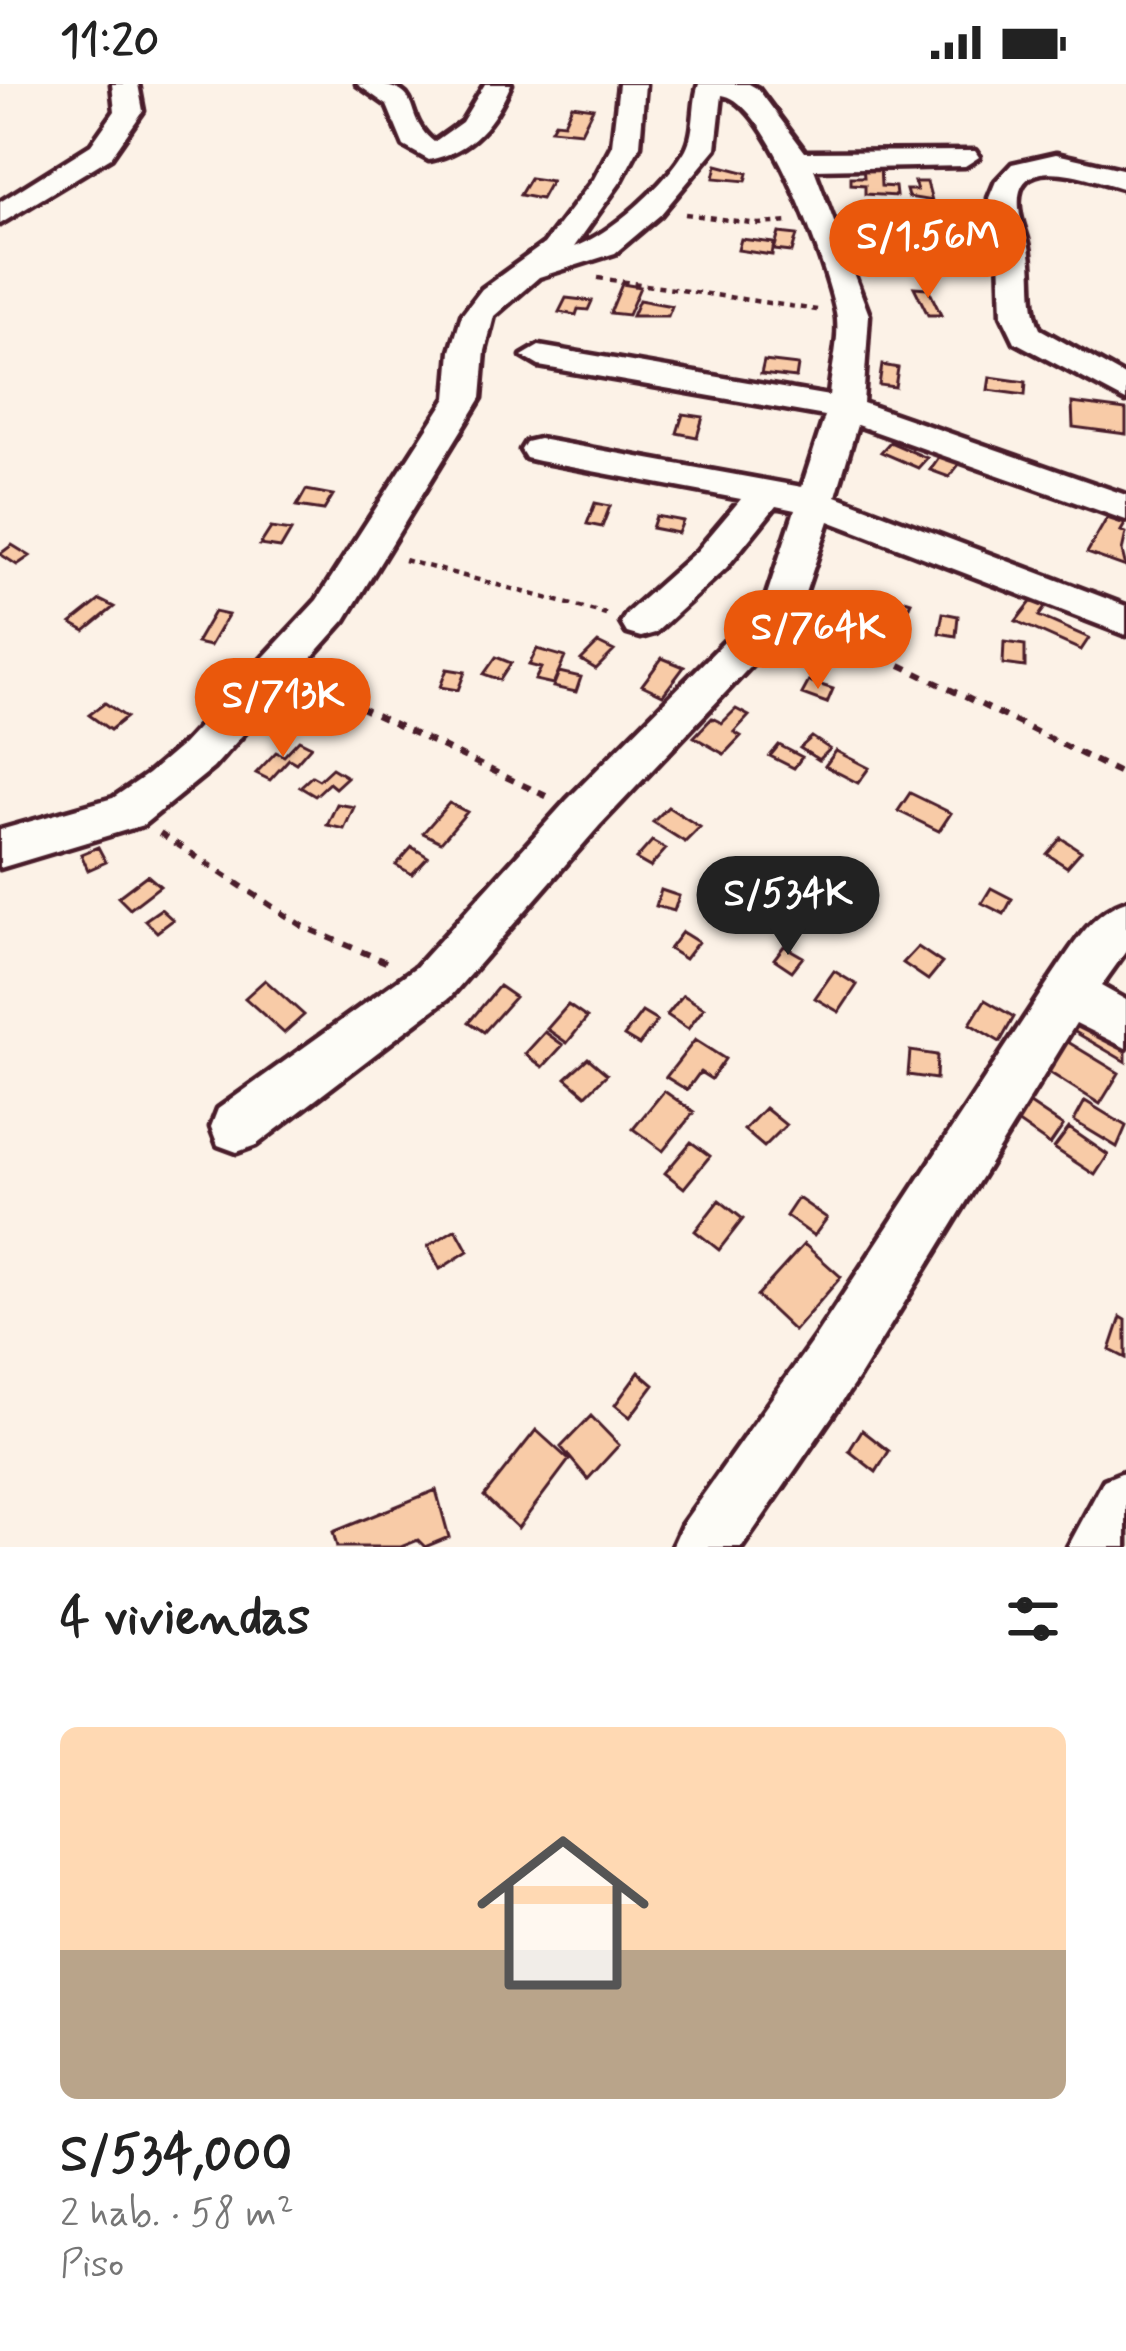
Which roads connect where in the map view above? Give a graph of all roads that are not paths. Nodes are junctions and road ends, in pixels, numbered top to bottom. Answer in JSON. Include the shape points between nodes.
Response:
{"nodes":[{"id":1,"x":125,"y":84,"type":"edge"},
{"id":2,"x":370,"y":84,"type":"edge"},
{"id":3,"x":498,"y":84,"type":"edge"},
{"id":4,"x":632,"y":84,"type":"edge"},
{"id":5,"x":402,"y":93,"type":"edge"},
{"id":6,"x":965,"y":158,"type":"dead end"},
{"id":7,"x":797,"y":161,"type":"junction"},
{"id":8,"x":1126,"y":180,"type":"edge"},
{"id":9,"x":0,"y":215,"type":"edge"},
{"id":10,"x":535,"y":269,"type":"junction"},
{"id":11,"x":539,"y":356,"type":"dead end"},
{"id":12,"x":1126,"y":392,"type":"edge"},
{"id":13,"x":845,"y":409,"type":"junction"},
{"id":14,"x":539,"y":450,"type":"dead end"},
{"id":15,"x":768,"y":492,"type":"junction"},
{"id":16,"x":814,"y":501,"type":"junction"},
{"id":17,"x":1126,"y":508,"type":"edge"},
{"id":18,"x":1126,"y":621,"type":"edge"},
{"id":19,"x":641,"y":623,"type":"road end"},
{"id":20,"x":0,"y":849,"type":"edge"},
{"id":21,"x":1126,"y":921,"type":"edge"},
{"id":22,"x":1068,"y":993,"type":"junction"},
{"id":23,"x":1126,"y":1026,"type":"edge"},
{"id":24,"x":237,"y":1127,"type":"dead end"},
{"id":25,"x":1126,"y":1502,"type":"edge"},
{"id":26,"x":704,"y":1547,"type":"edge"},
{"id":27,"x":1100,"y":1547,"type":"edge"}],
"edges":[{"from":1,"to":9,"type":"street","via":[[128,111],[100,151]]},
{"from":2,"to":5,"type":"street"},
{"from":3,"to":5,"type":"street","via":[[475,124],[442,151],[419,148]]},
{"from":4,"to":10,"type":"street","via":[[626,145],[608,181]]},
{"from":6,"to":7,"type":"street"},
{"from":7,"to":10,"type":"street","via":[[749,95],[710,87],[702,148],[650,209],[604,247]]},
{"from":7,"to":13,"type":"street","via":[[853,315]]},
{"from":8,"to":12,"type":"street","via":[[1074,165],[1030,166],[1011,178],[1003,202],[1018,321]]},
{"from":10,"to":20,"type":"street","via":[[478,315],[464,398],[331,610],[198,756],[127,812]]},
{"from":11,"to":13,"type":"street"},
{"from":13,"to":16,"type":"street"},
{"from":13,"to":17,"type":"street"},
{"from":14,"to":15,"type":"street"},
{"from":15,"to":16,"type":"street"},
{"from":15,"to":19,"type":"street","via":[[712,559]]},
{"from":16,"to":18,"type":"street"},
{"from":16,"to":24,"type":"street","via":[[784,607],[433,982]]},
{"from":21,"to":22,"type":"street"},
{"from":22,"to":23,"type":"street"},
{"from":22,"to":26,"type":"street","via":[[837,1357]]},
{"from":25,"to":27,"type":"street"}]}
